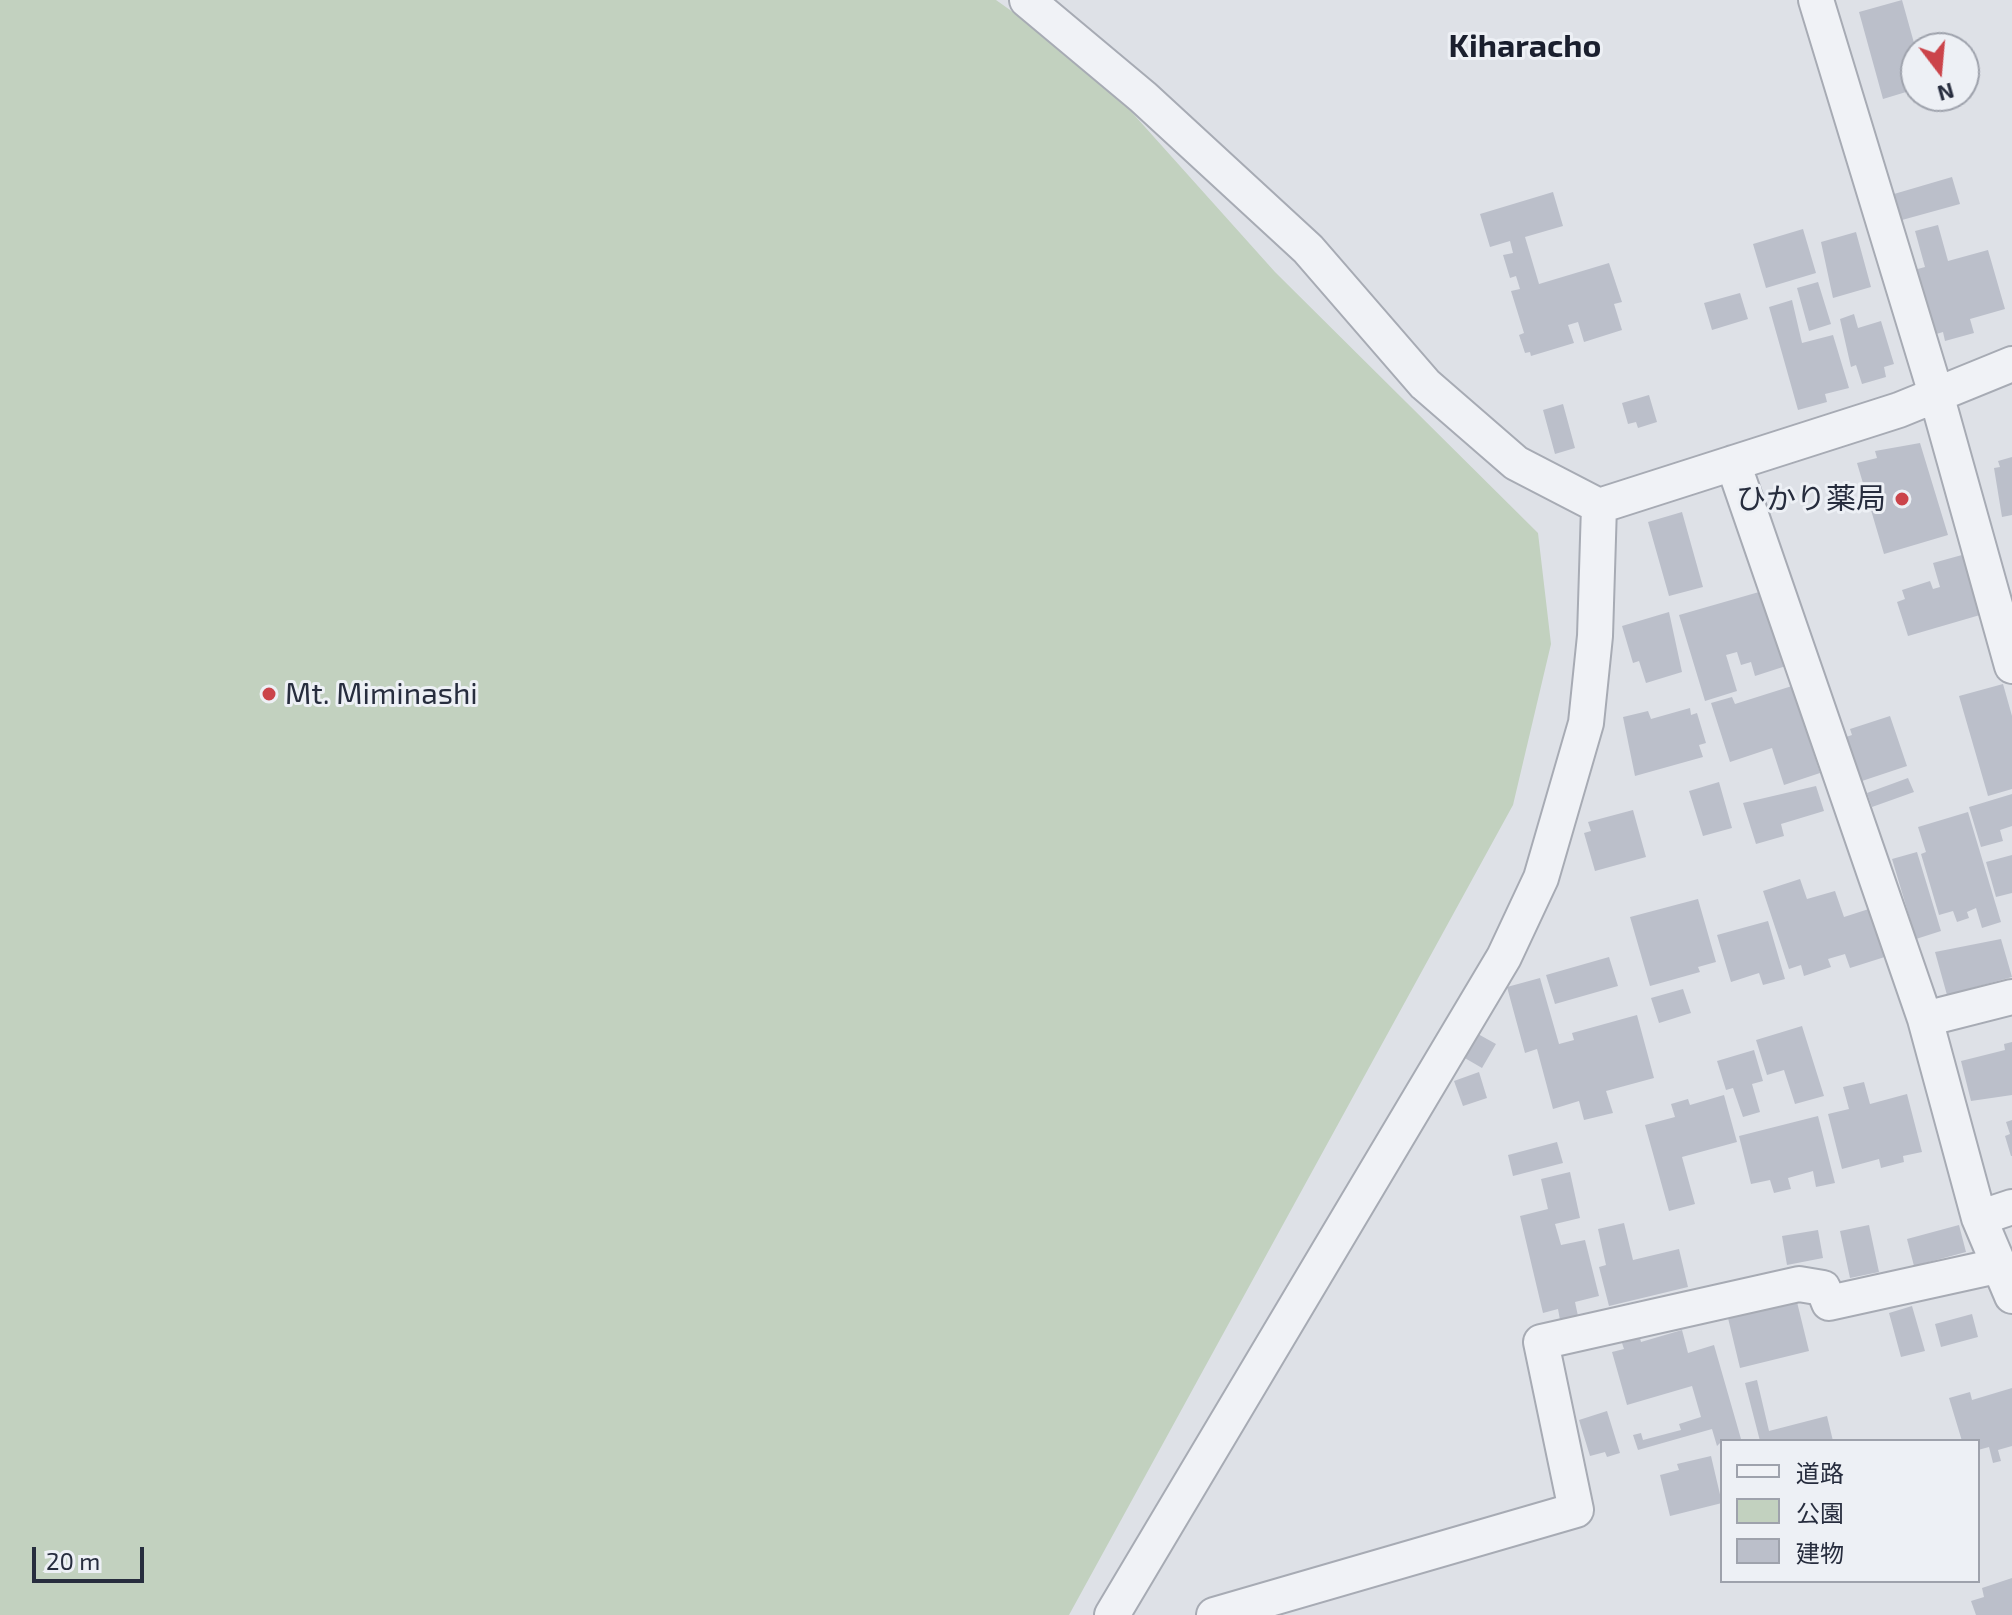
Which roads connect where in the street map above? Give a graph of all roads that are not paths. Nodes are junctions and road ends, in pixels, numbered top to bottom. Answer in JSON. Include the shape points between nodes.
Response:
{"nodes":[{"id":1,"x":1027,"y":0,"type":"edge"},
{"id":2,"x":1816,"y":0,"type":"edge"},
{"id":3,"x":2012,"y":364,"type":"edge"},
{"id":4,"x":1936,"y":394,"type":"junction"},
{"id":5,"x":1733,"y":463,"type":"junction"},
{"id":6,"x":1599,"y":506,"type":"junction"},
{"id":7,"x":2012,"y":666,"type":"edge"},
{"id":8,"x":2012,"y":997,"type":"edge"},
{"id":9,"x":1925,"y":1019,"type":"junction"},
{"id":10,"x":2012,"y":1207,"type":"edge"},
{"id":11,"x":1979,"y":1218,"type":"junction"},
{"id":12,"x":2005,"y":1281,"type":"edge"},
{"id":13,"x":1112,"y":1615,"type":"edge"},
{"id":14,"x":1214,"y":1615,"type":"edge"}],
"edges":[{"from":1,"to":6,"type":"street","via":[[1123,79],[1308,249],[1425,384],[1516,463]]},
{"from":2,"to":4,"type":"street"},
{"from":3,"to":4,"type":"street"},
{"from":4,"to":5,"type":"street"},
{"from":4,"to":7,"type":"street"},
{"from":5,"to":6,"type":"street"},
{"from":5,"to":9,"type":"street"},
{"from":6,"to":13,"type":"street","via":[[1586,723],[1541,878],[1496,971]]},
{"from":8,"to":9,"type":"street"},
{"from":9,"to":11,"type":"street"},
{"from":10,"to":11,"type":"street"},
{"from":11,"to":12,"type":"street"},
{"from":12,"to":14,"type":"street","via":[[1829,1303],[1823,1288],[1799,1284],[1541,1342],[1576,1510]]}]}
